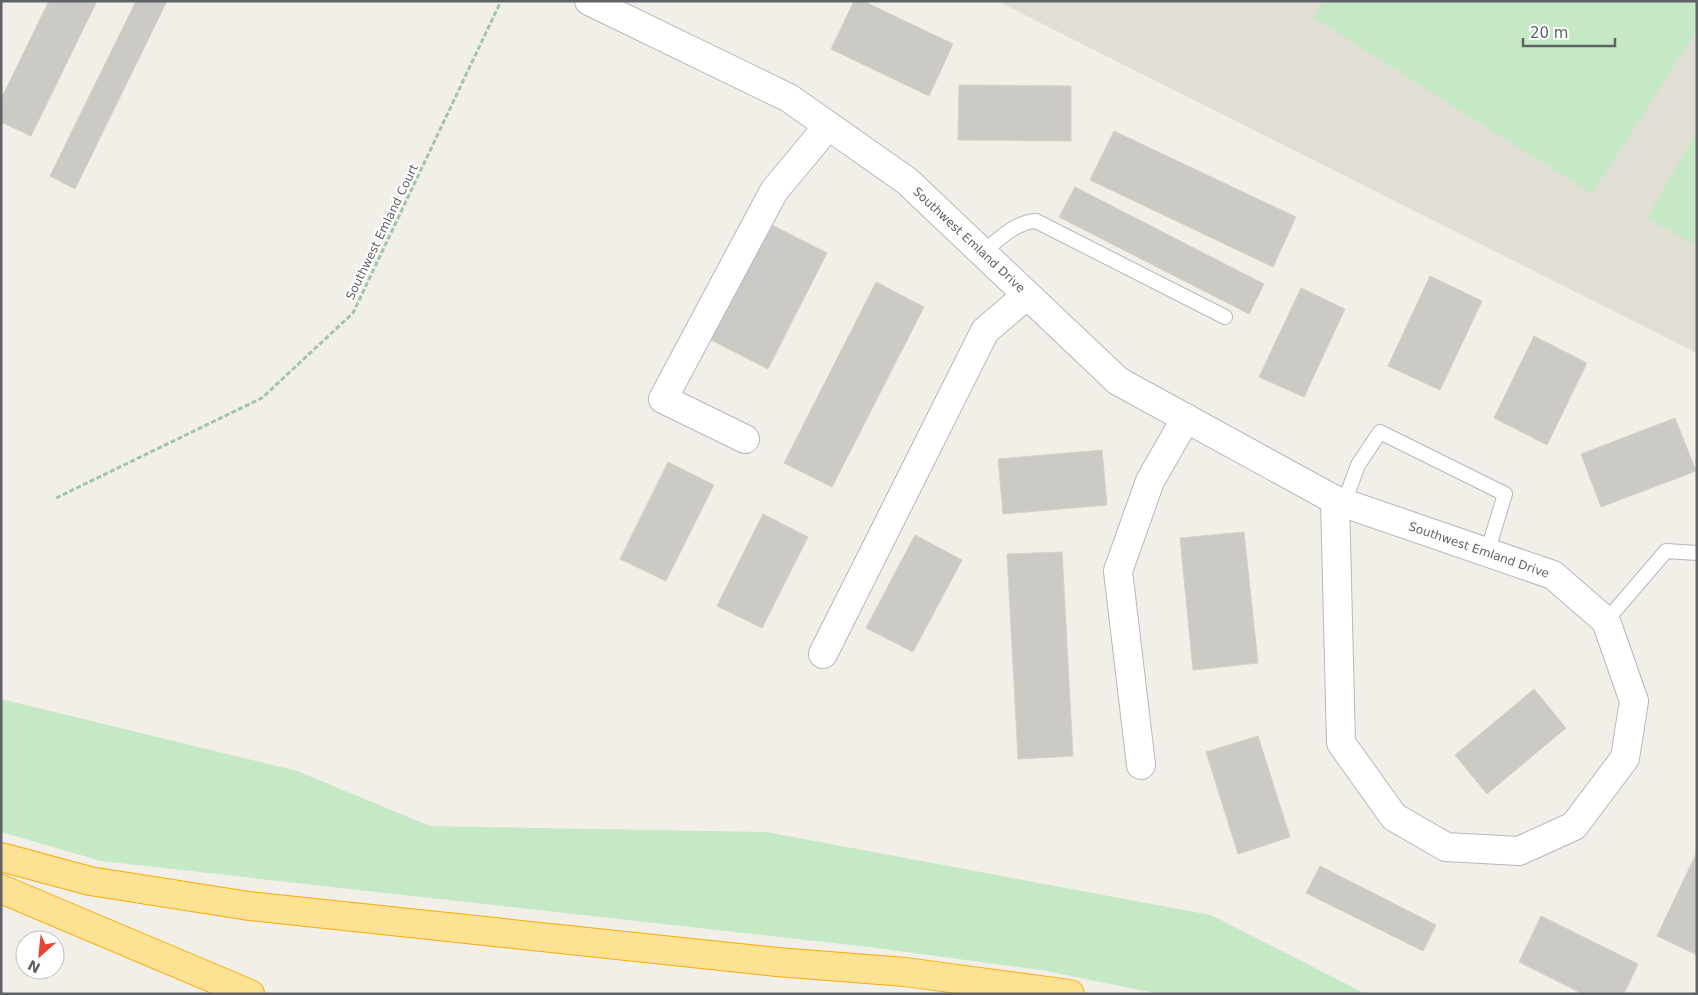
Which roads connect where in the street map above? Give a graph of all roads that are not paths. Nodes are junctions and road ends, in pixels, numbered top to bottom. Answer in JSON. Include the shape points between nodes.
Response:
{"nodes":[{"id":1,"x":589,"y":1,"type":"edge"},
{"id":2,"x":828,"y":126,"type":"junction"},
{"id":3,"x":982,"y":253,"type":"junction"},
{"id":4,"x":1027,"y":295,"type":"junction"},
{"id":5,"x":1225,"y":317,"type":"dead end"},
{"id":6,"x":1186,"y":418,"type":"junction"},
{"id":7,"x":746,"y":439,"type":"dead end"},
{"id":8,"x":1340,"y":501,"type":"junction"},
{"id":9,"x":1487,"y":552,"type":"junction"},
{"id":10,"x":1697,"y":553,"type":"edge"},
{"id":11,"x":1606,"y":621,"type":"junction"},
{"id":12,"x":823,"y":654,"type":"dead end"},
{"id":13,"x":1141,"y":765,"type":"dead end"},
{"id":14,"x":1,"y":857,"type":"edge"},
{"id":15,"x":1,"y":889,"type":"edge"},
{"id":16,"x":250,"y":994,"type":"edge"},
{"id":17,"x":1070,"y":994,"type":"edge"}],
"edges":[{"from":1,"to":2,"type":"street","name":"Southwest Emland Drive","via":[[789,98]]},
{"from":2,"to":3,"type":"street","name":"Southwest Emland Drive","via":[[907,181]]},
{"from":2,"to":7,"type":"street","via":[[774,191],[663,399]]},
{"from":3,"to":4,"type":"street","name":"Southwest Emland Drive"},
{"from":3,"to":5,"type":"lane","via":[[1012,229],[1027,221],[1036,221]]},
{"from":4,"to":6,"type":"street","name":"Southwest Emland Drive","via":[[1118,381]]},
{"from":4,"to":12,"type":"street","via":[[985,331]]},
{"from":6,"to":8,"type":"street","name":"Southwest Emland Drive"},
{"from":6,"to":13,"type":"street","via":[[1150,481],[1118,570]]},
{"from":8,"to":9,"type":"street","name":"Southwest Emland Drive"},
{"from":8,"to":9,"type":"lane","via":[[1380,432],[1505,494]]},
{"from":8,"to":11,"type":"street","name":"Southwest Emland Drive","via":[[1341,742],[1394,817],[1446,847],[1519,851],[1574,826],[1625,758],[1634,701]]},
{"from":9,"to":11,"type":"street","name":"Southwest Emland Drive","via":[[1553,575]]},
{"from":10,"to":11,"type":"lane","via":[[1666,551]]},
{"from":14,"to":17,"type":"highway","via":[[90,881],[249,906],[777,962],[905,972]]},
{"from":15,"to":16,"type":"highway"}]}
